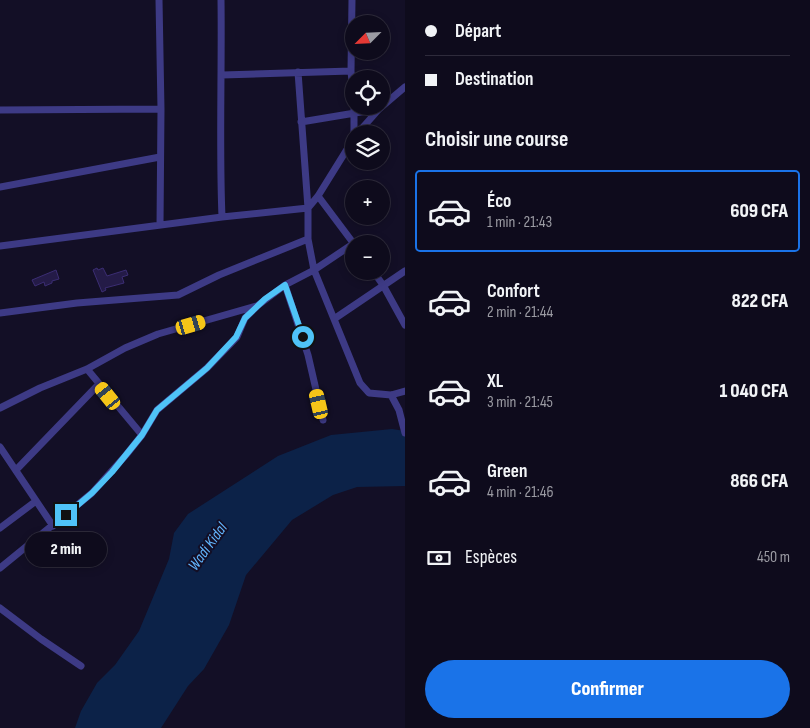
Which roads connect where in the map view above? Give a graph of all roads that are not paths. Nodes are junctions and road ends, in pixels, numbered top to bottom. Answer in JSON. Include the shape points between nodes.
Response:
{"nodes":[{"id":1,"x":159,"y":0,"type":"edge"},
{"id":2,"x":221,"y":0,"type":"edge"},
{"id":3,"x":352,"y":0,"type":"edge"},
{"id":4,"x":351,"y":70,"type":"edge"},
{"id":5,"x":345,"y":71,"type":"edge"},
{"id":6,"x":298,"y":72,"type":"junction"},
{"id":7,"x":222,"y":75,"type":"junction"},
{"id":8,"x":405,"y":87,"type":"edge"},
{"id":9,"x":390,"y":100,"type":"edge"},
{"id":10,"x":161,"y":109,"type":"junction"},
{"id":11,"x":0,"y":110,"type":"edge"},
{"id":12,"x":345,"y":110,"type":"edge"},
{"id":13,"x":374,"y":115,"type":"edge"},
{"id":14,"x":301,"y":122,"type":"junction"},
{"id":15,"x":365,"y":125,"type":"edge"},
{"id":16,"x":345,"y":152,"type":"edge"},
{"id":17,"x":160,"y":157,"type":"junction"},
{"id":18,"x":0,"y":187,"type":"edge"},
{"id":19,"x":318,"y":196,"type":"junction"},
{"id":20,"x":308,"y":208,"type":"junction"},
{"id":21,"x":222,"y":217,"type":"junction"},
{"id":22,"x":160,"y":225,"type":"junction"},
{"id":23,"x":347,"y":235,"type":"edge"},
{"id":24,"x":308,"y":239,"type":"junction"},
{"id":25,"x":0,"y":246,"type":"edge"},
{"id":26,"x":345,"y":250,"type":"edge"},
{"id":27,"x":314,"y":270,"type":"junction"},
{"id":28,"x":405,"y":271,"type":"edge"},
{"id":29,"x":379,"y":280,"type":"edge"},
{"id":30,"x":285,"y":285,"type":"junction"},
{"id":31,"x":383,"y":285,"type":"junction"},
{"id":32,"x":257,"y":306,"type":"junction"},
{"id":33,"x":0,"y":313,"type":"edge"},
{"id":34,"x":334,"y":319,"type":"junction"},
{"id":35,"x":405,"y":325,"type":"edge"},
{"id":36,"x":88,"y":369,"type":"junction"},
{"id":37,"x":100,"y":384,"type":"junction"},
{"id":38,"x":405,"y":390,"type":"edge"},
{"id":39,"x":390,"y":395,"type":"junction"},
{"id":40,"x":0,"y":408,"type":"edge"},
{"id":41,"x":323,"y":420,"type":"dead end"},
{"id":42,"x":405,"y":433,"type":"edge"},
{"id":43,"x":142,"y":435,"type":"junction"},
{"id":44,"x":0,"y":447,"type":"edge"},
{"id":45,"x":16,"y":470,"type":"junction"},
{"id":46,"x":36,"y":502,"type":"junction"},
{"id":47,"x":53,"y":526,"type":"junction"},
{"id":48,"x":0,"y":528,"type":"edge"},
{"id":49,"x":0,"y":568,"type":"edge"},
{"id":50,"x":0,"y":608,"type":"edge"},
{"id":51,"x":81,"y":666,"type":"dead end"}],
"edges":[{"from":1,"to":10,"type":"street"},
{"from":2,"to":7,"type":"street"},
{"from":3,"to":4,"type":"street"},
{"from":5,"to":6,"type":"street"},
{"from":6,"to":7,"type":"street"},
{"from":6,"to":14,"type":"street"},
{"from":7,"to":21,"type":"street"},
{"from":8,"to":9,"type":"street"},
{"from":10,"to":11,"type":"street"},
{"from":10,"to":17,"type":"street"},
{"from":12,"to":14,"type":"street"},
{"from":13,"to":15,"type":"street"},
{"from":14,"to":20,"type":"street"},
{"from":16,"to":19,"type":"street"},
{"from":17,"to":18,"type":"street"},
{"from":17,"to":22,"type":"street"},
{"from":19,"to":20,"type":"street"},
{"from":19,"to":23,"type":"street"},
{"from":20,"to":21,"type":"street"},
{"from":20,"to":24,"type":"street"},
{"from":21,"to":22,"type":"street"},
{"from":22,"to":25,"type":"street"},
{"from":24,"to":27,"type":"street"},
{"from":24,"to":33,"type":"street","via":[[178,295]]},
{"from":26,"to":27,"type":"street"},
{"from":27,"to":30,"type":"street"},
{"from":27,"to":34,"type":"street"},
{"from":28,"to":31,"type":"street"},
{"from":29,"to":31,"type":"street"},
{"from":30,"to":32,"type":"street"},
{"from":30,"to":41,"type":"street","via":[[308,355]]},
{"from":31,"to":34,"type":"street"},
{"from":31,"to":35,"type":"street"},
{"from":32,"to":36,"type":"street","via":[[158,334]]},
{"from":32,"to":43,"type":"street","via":[[245,318],[236,337],[207,368],[157,410]]},
{"from":34,"to":39,"type":"street","via":[[360,383],[369,393]]},
{"from":36,"to":37,"type":"street"},
{"from":36,"to":40,"type":"street"},
{"from":37,"to":43,"type":"street"},
{"from":37,"to":45,"type":"street"},
{"from":38,"to":39,"type":"street"},
{"from":39,"to":42,"type":"street","via":[[399,410]]},
{"from":43,"to":47,"type":"street","via":[[92,493]]},
{"from":44,"to":45,"type":"street"},
{"from":45,"to":46,"type":"street"},
{"from":46,"to":47,"type":"street"},
{"from":46,"to":48,"type":"street"},
{"from":47,"to":49,"type":"street"},
{"from":50,"to":51,"type":"street"}]}
